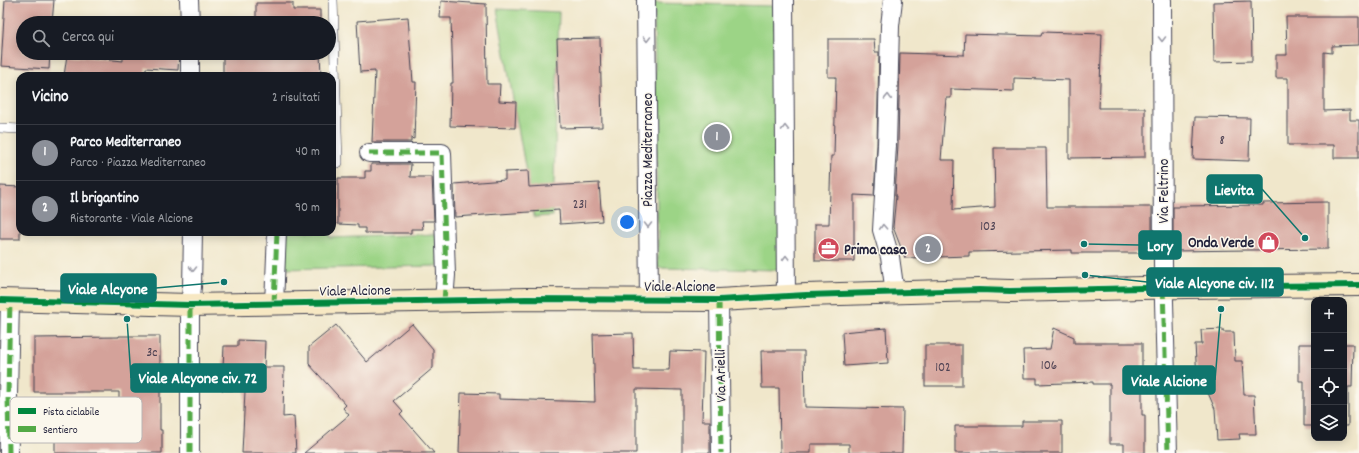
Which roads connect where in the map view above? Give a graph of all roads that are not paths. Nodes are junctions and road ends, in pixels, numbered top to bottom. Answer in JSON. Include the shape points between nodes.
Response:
{"nodes":[{"id":1,"x":189,"y":0,"type":"edge"},
{"id":2,"x":333,"y":0,"type":"edge"},
{"id":3,"x":646,"y":0,"type":"edge"},
{"id":4,"x":784,"y":0,"type":"edge"},
{"id":5,"x":893,"y":0,"type":"edge"},
{"id":6,"x":1162,"y":0,"type":"edge"},
{"id":7,"x":190,"y":16,"type":"edge"},
{"id":8,"x":333,"y":16,"type":"edge"},
{"id":9,"x":190,"y":60,"type":"edge"},
{"id":10,"x":335,"y":60,"type":"edge"},
{"id":11,"x":190,"y":72,"type":"edge"},
{"id":12,"x":335,"y":72,"type":"edge"},
{"id":13,"x":336,"y":98,"type":"edge"},
{"id":14,"x":0,"y":128,"type":"edge"},
{"id":15,"x":16,"y":129,"type":"edge"},
{"id":16,"x":369,"y":153,"type":"dead end"},
{"id":17,"x":338,"y":163,"type":"dead end"},
{"id":18,"x":192,"y":236,"type":"edge"},
{"id":19,"x":277,"y":236,"type":"edge"},
{"id":20,"x":1359,"y":285,"type":"edge"},
{"id":21,"x":1163,"y":288,"type":"junction"},
{"id":22,"x":895,"y":293,"type":"junction"},
{"id":23,"x":786,"y":297,"type":"junction"},
{"id":24,"x":649,"y":299,"type":"junction"},
{"id":25,"x":5,"y":300,"type":"edge"},
{"id":26,"x":719,"y":300,"type":"junction"},
{"id":27,"x":444,"y":301,"type":"junction"},
{"id":28,"x":274,"y":304,"type":"junction"},
{"id":29,"x":190,"y":305,"type":"junction"},
{"id":30,"x":9,"y":453,"type":"edge"},
{"id":31,"x":190,"y":453,"type":"edge"},
{"id":32,"x":721,"y":453,"type":"edge"},
{"id":33,"x":1168,"y":453,"type":"edge"}],
"edges":[{"from":1,"to":7,"type":"street"},
{"from":2,"to":8,"type":"lane"},
{"from":3,"to":24,"type":"street","name":"Piazza Mediterraneo","one_way":true},
{"from":23,"to":4,"type":"street","one_way":true},
{"from":22,"to":5,"type":"street","one_way":true,"via":[[890,257],[882,230]]},
{"from":6,"to":21,"type":"street","name":"Via Feltrino","one_way":true},
{"from":9,"to":11,"type":"street"},
{"from":10,"to":12,"type":"lane"},
{"from":13,"to":17,"type":"lane"},
{"from":14,"to":15,"type":"lane"},
{"from":16,"to":27,"type":"street","via":[[442,153],[446,275]]},
{"from":18,"to":29,"type":"street","one_way":true,"via":[[193,280]]},
{"from":19,"to":28,"type":"street"},
{"from":20,"to":21,"type":"street","name":"Viale Alcione"},
{"from":21,"to":22,"type":"street","name":"Viale Alcione"},
{"from":21,"to":33,"type":"street","name":"Via Feltrino"},
{"from":22,"to":23,"type":"street","name":"Viale Alcione"},
{"from":23,"to":26,"type":"street","name":"Viale Alcione"},
{"from":24,"to":26,"type":"street","name":"Viale Alcione"},
{"from":24,"to":27,"type":"street","name":"Viale Alcione"},
{"from":25,"to":29,"type":"street","name":"Viale Alcione"},
{"from":25,"to":30,"type":"street"},
{"from":26,"to":32,"type":"street","name":"Via Arielli"},
{"from":27,"to":28,"type":"street","name":"Viale Alcione"},
{"from":28,"to":29,"type":"street","name":"Viale Alcione"},
{"from":29,"to":31,"type":"street"}]}
